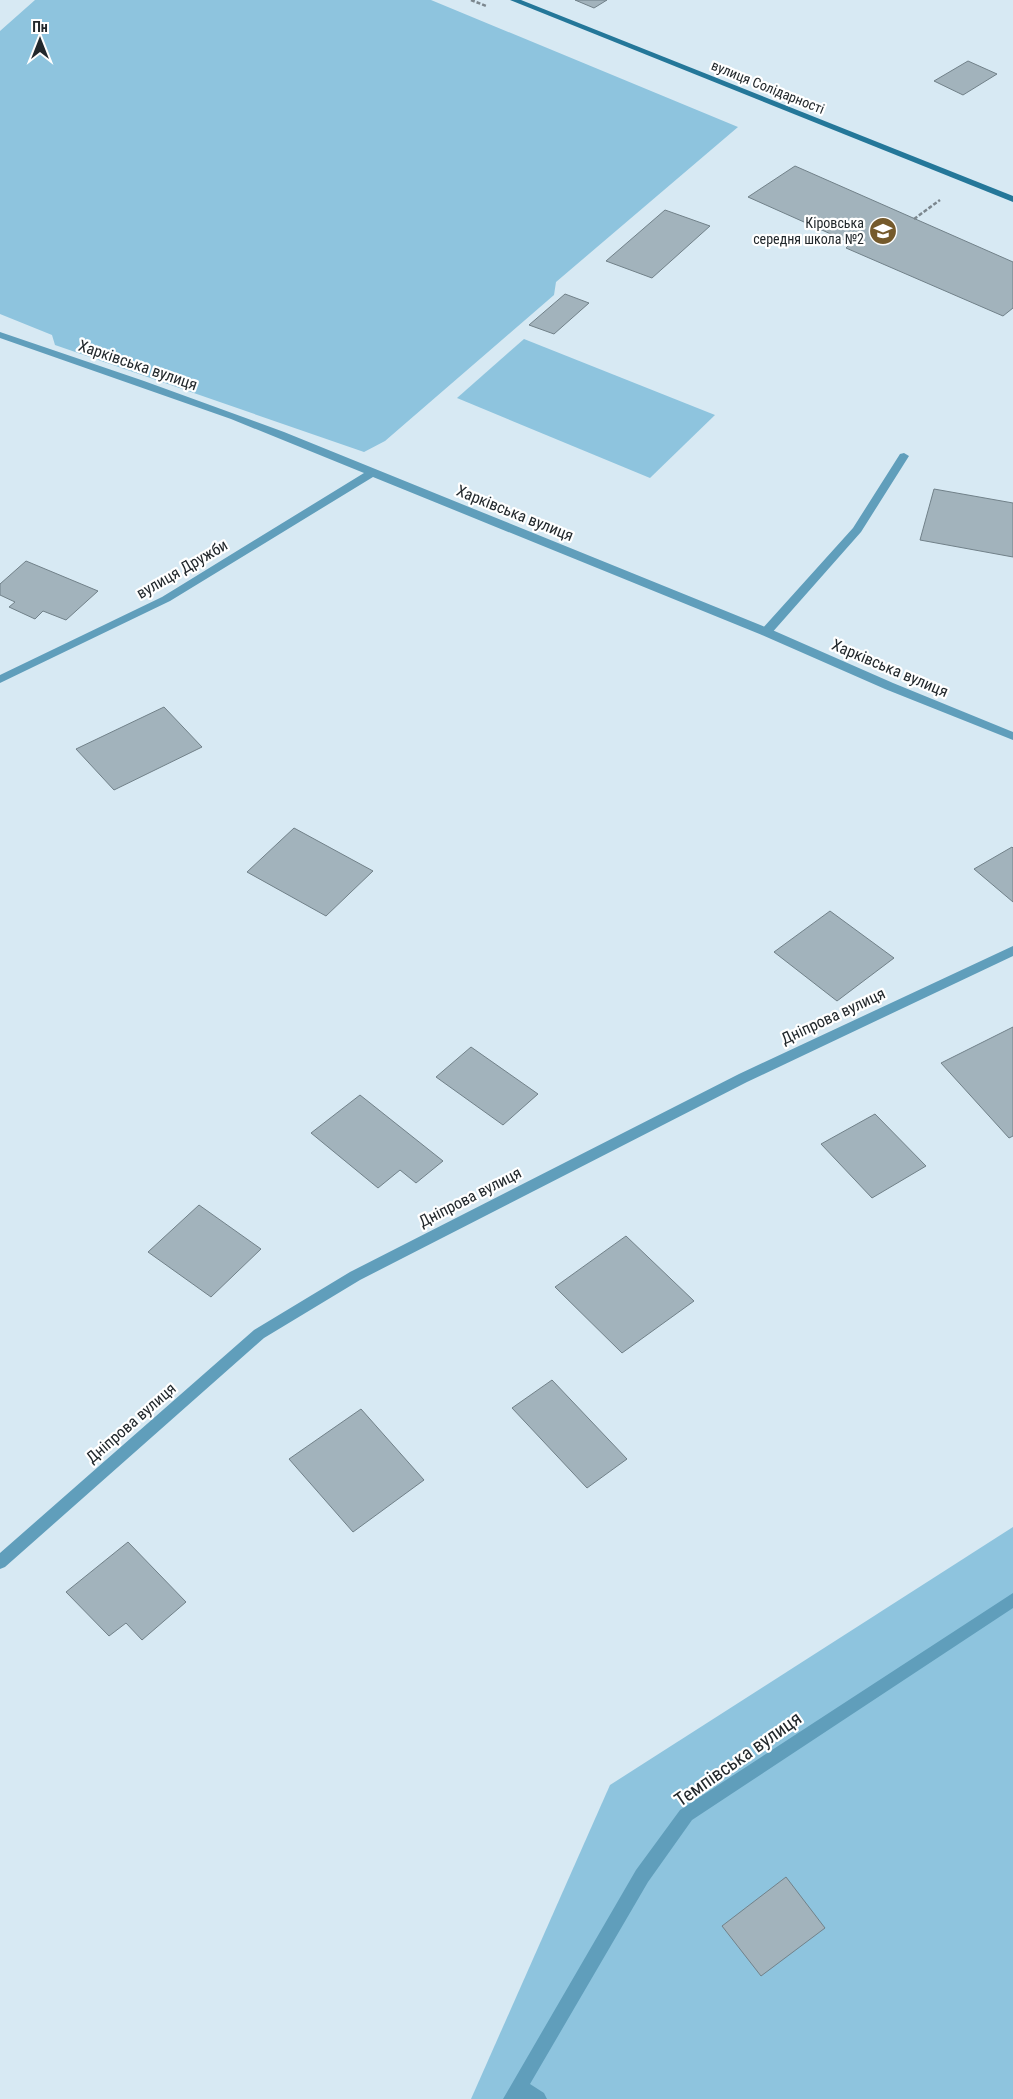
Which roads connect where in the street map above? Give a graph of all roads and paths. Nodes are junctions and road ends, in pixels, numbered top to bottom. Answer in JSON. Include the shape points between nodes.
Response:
{"nodes":[{"id":1,"x":514,"y":0,"type":"edge"},
{"id":2,"x":944,"y":197,"type":"dead end"},
{"id":3,"x":1013,"y":199,"type":"edge"},
{"id":4,"x":914,"y":219,"type":"dead end"},
{"id":5,"x":0,"y":335,"type":"edge"},
{"id":6,"x":904,"y":456,"type":"dead end"},
{"id":7,"x":372,"y":473,"type":"junction"},
{"id":8,"x":766,"y":632,"type":"junction"},
{"id":9,"x":0,"y":679,"type":"edge"},
{"id":10,"x":1013,"y":736,"type":"edge"},
{"id":11,"x":1013,"y":951,"type":"edge"},
{"id":12,"x":0,"y":1562,"type":"edge"},
{"id":13,"x":1013,"y":1600,"type":"edge"},
{"id":14,"x":516,"y":2093,"type":"edge"},
{"id":15,"x":538,"y":2099,"type":"edge"}],
"edges":[{"from":1,"to":3,"type":"main road","name":"вулиця Солідарності"},
{"from":2,"to":4,"type":"path"},
{"from":5,"to":7,"type":"street","name":"Харківська вулиця","via":[[320,449]]},
{"from":6,"to":8,"type":"street","via":[[857,530]]},
{"from":7,"to":8,"type":"street","name":"Харківська вулиця"},
{"from":7,"to":9,"type":"street","name":"вулиця Дружби","via":[[166,600]]},
{"from":8,"to":10,"type":"street","name":"Харківська вулиця"},
{"from":11,"to":12,"type":"street","name":"Дніпрова вулиця","via":[[743,1078],[355,1276],[259,1334]]},
{"from":13,"to":14,"type":"street","name":"Темпівська вулиця","via":[[686,1814],[642,1876]]},
{"from":14,"to":15,"type":"street"}]}
